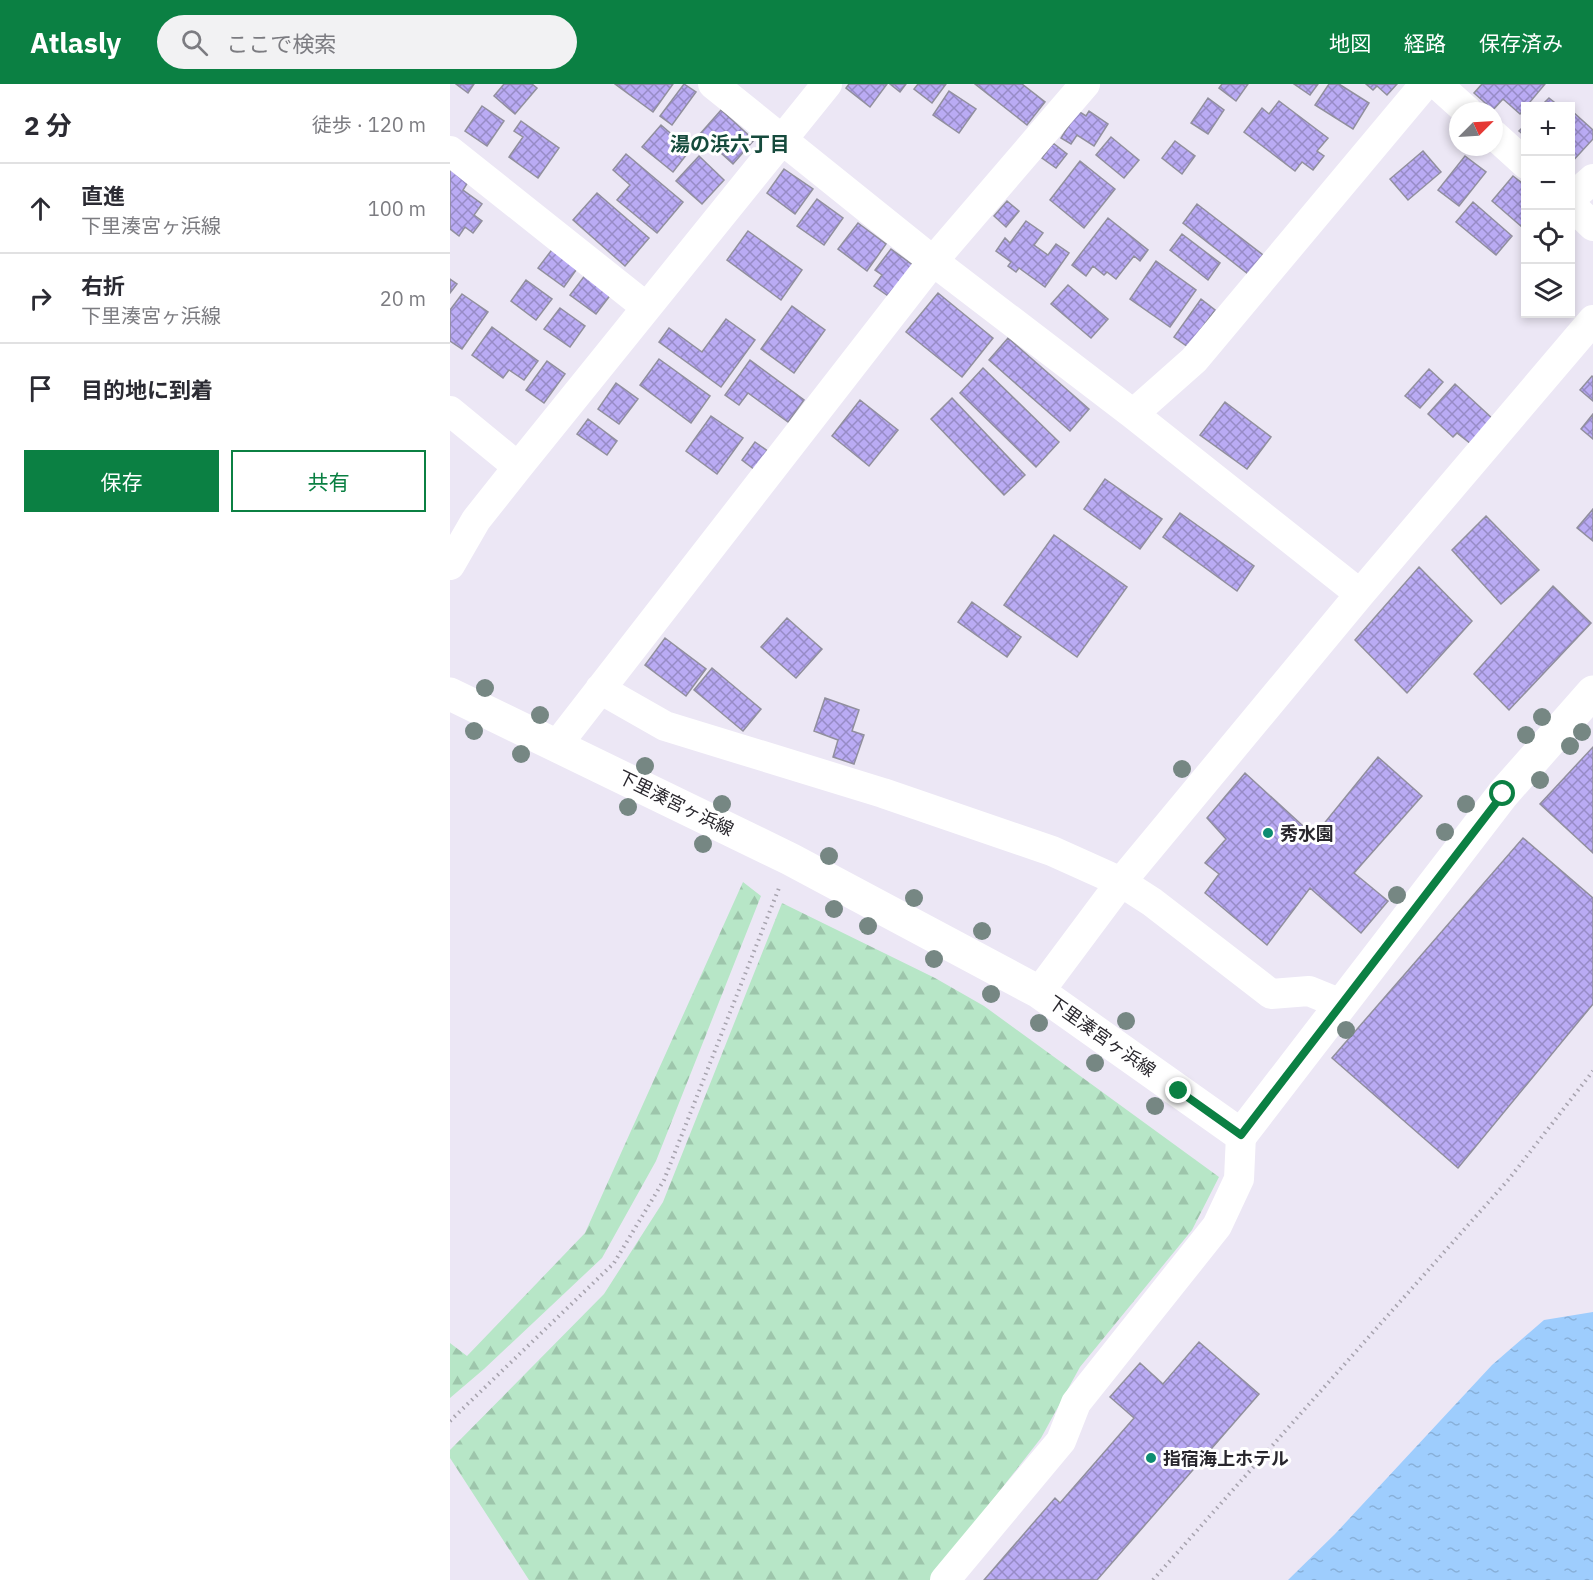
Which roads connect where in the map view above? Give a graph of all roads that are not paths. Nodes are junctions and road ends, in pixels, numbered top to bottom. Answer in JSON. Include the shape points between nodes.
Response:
{"nodes":[{"id":1,"x":713,"y":84,"type":"edge"},
{"id":2,"x":827,"y":84,"type":"edge"},
{"id":3,"x":1084,"y":84,"type":"edge"},
{"id":4,"x":1425,"y":84,"type":"edge"},
{"id":5,"x":1437,"y":84,"type":"edge"},
{"id":6,"x":1457,"y":102,"type":"edge"},
{"id":7,"x":783,"y":140,"type":"junction"},
{"id":8,"x":1503,"y":143,"type":"edge"},
{"id":9,"x":450,"y":151,"type":"edge"},
{"id":10,"x":1521,"y":159,"type":"edge"},
{"id":11,"x":1593,"y":179,"type":"edge"},
{"id":12,"x":1575,"y":195,"type":"edge"},
{"id":13,"x":1575,"y":209,"type":"edge"},
{"id":14,"x":1593,"y":226,"type":"edge"},
{"id":15,"x":933,"y":261,"type":"junction"},
{"id":16,"x":646,"y":307,"type":"junction"},
{"id":17,"x":1593,"y":320,"type":"edge"},
{"id":18,"x":450,"y":411,"type":"edge"},
{"id":19,"x":1133,"y":414,"type":"junction"},
{"id":20,"x":518,"y":466,"type":"junction"},
{"id":21,"x":450,"y":565,"type":"edge"},
{"id":22,"x":1360,"y":594,"type":"junction"},
{"id":23,"x":600,"y":689,"type":"junction"},
{"id":24,"x":1593,"y":692,"type":"edge"},
{"id":25,"x":450,"y":694,"type":"edge"},
{"id":26,"x":557,"y":745,"type":"junction"},
{"id":27,"x":1121,"y":882,"type":"junction"},
{"id":28,"x":1039,"y":992,"type":"junction"},
{"id":29,"x":1341,"y":1004,"type":"junction"},
{"id":30,"x":1241,"y":1135,"type":"junction"},
{"id":31,"x":945,"y":1580,"type":"edge"}],
"edges":[{"from":1,"to":7,"type":"street"},
{"from":2,"to":7,"type":"street"},
{"from":3,"to":15,"type":"street"},
{"from":4,"to":19,"type":"street","via":[[1194,360]]},
{"from":5,"to":6,"type":"street"},
{"from":7,"to":15,"type":"street"},
{"from":7,"to":16,"type":"street"},
{"from":8,"to":10,"type":"street"},
{"from":9,"to":16,"type":"street"},
{"from":11,"to":12,"type":"street"},
{"from":13,"to":14,"type":"street"},
{"from":15,"to":19,"type":"street"},
{"from":15,"to":23,"type":"street"},
{"from":16,"to":20,"type":"street"},
{"from":17,"to":22,"type":"street"},
{"from":18,"to":20,"type":"street"},
{"from":19,"to":22,"type":"street"},
{"from":20,"to":21,"type":"street","via":[[476,520]]},
{"from":22,"to":27,"type":"street"},
{"from":23,"to":26,"type":"street"},
{"from":23,"to":27,"type":"street","via":[[665,726],[1007,835]]},
{"from":24,"to":29,"type":"main road","via":[[1503,794]]},
{"from":25,"to":26,"type":"main road","name":"下里湊宮ヶ浜線"},
{"from":26,"to":28,"type":"main road","name":"下里湊宮ヶ浜線","via":[[790,859]]},
{"from":27,"to":28,"type":"street"},
{"from":27,"to":29,"type":"street","via":[[1271,994],[1308,991]]},
{"from":28,"to":30,"type":"main road","name":"下里湊宮ヶ浜線"},
{"from":29,"to":30,"type":"main road"},
{"from":30,"to":31,"type":"street","via":[[1239,1179],[1217,1226],[1076,1403],[1061,1440]]}]}
